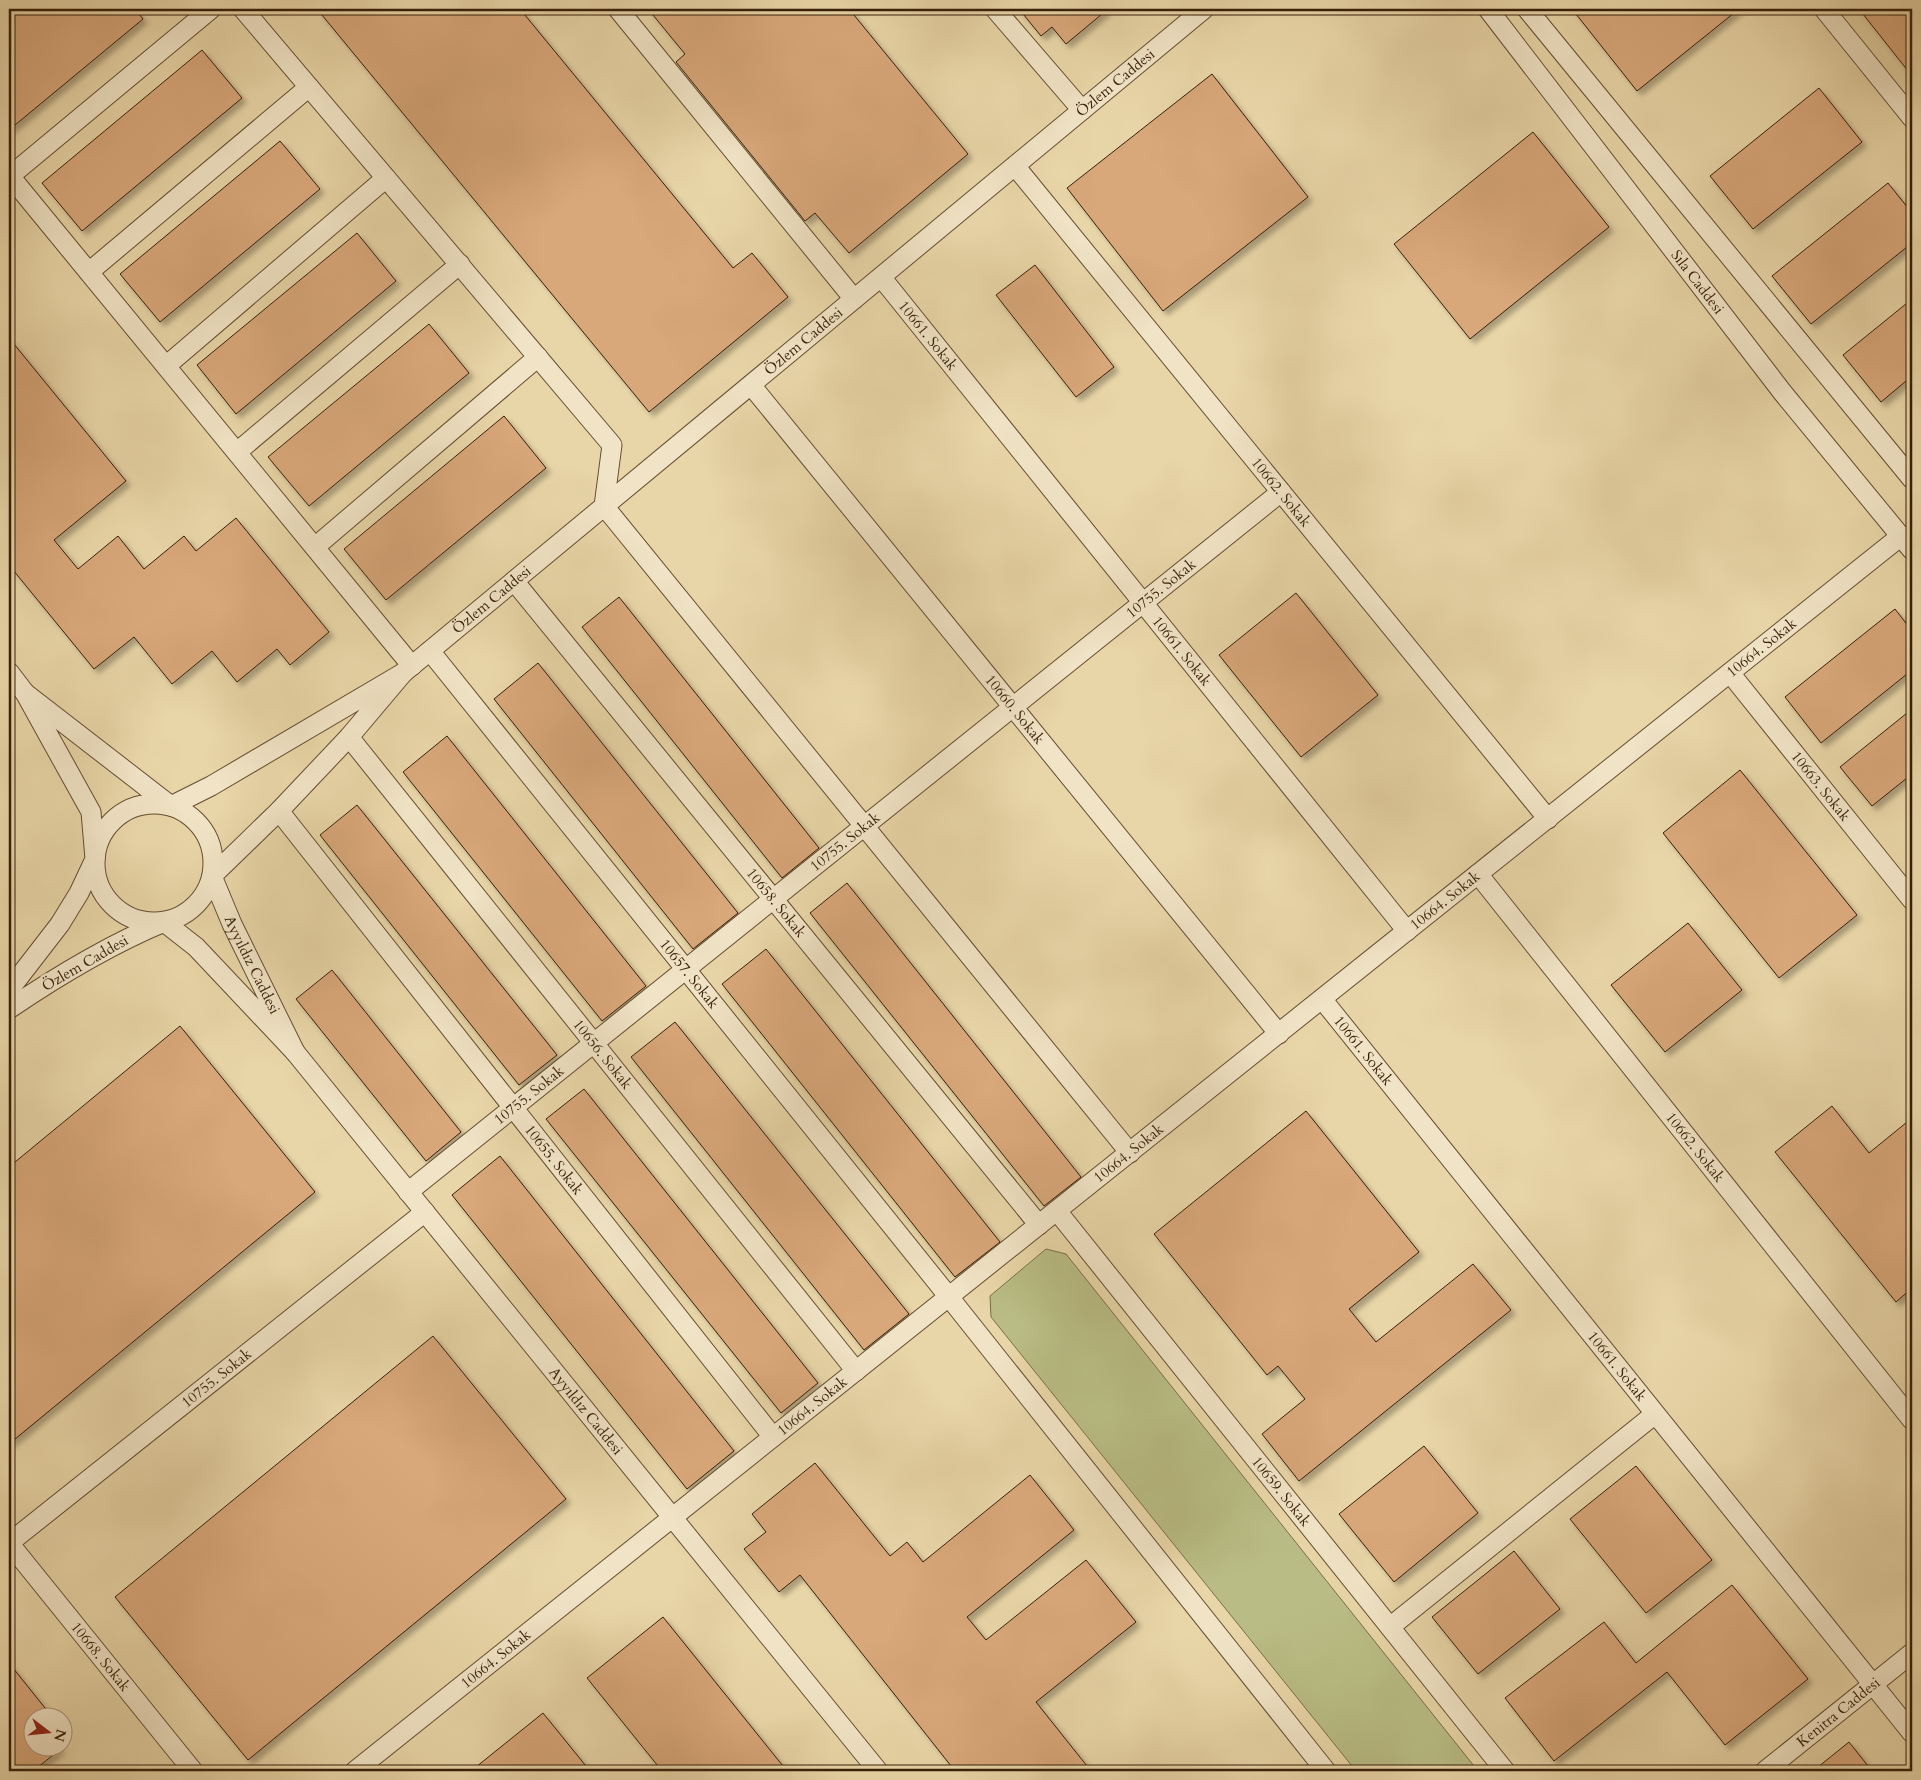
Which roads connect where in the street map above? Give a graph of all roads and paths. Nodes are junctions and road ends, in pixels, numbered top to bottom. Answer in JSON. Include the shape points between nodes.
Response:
{"nodes":[{"id":1,"x":212,"y":9,"type":"edge"},
{"id":2,"x":244,"y":9,"type":"edge"},
{"id":3,"x":618,"y":9,"type":"edge"},
{"id":4,"x":995,"y":9,"type":"edge"},
{"id":5,"x":1204,"y":9,"type":"edge"},
{"id":6,"x":1488,"y":9,"type":"edge"},
{"id":7,"x":1526,"y":9,"type":"edge"},
{"id":8,"x":1824,"y":9,"type":"edge"},
{"id":9,"x":309,"y":86,"type":"junction"},
{"id":10,"x":1082,"y":110,"type":"junction"},
{"id":11,"x":1912,"y":118,"type":"edge"},
{"id":12,"x":1015,"y":166,"type":"junction"},
{"id":13,"x":9,"y":175,"type":"edge"},
{"id":14,"x":386,"y":178,"type":"junction"},
{"id":15,"x":460,"y":264,"type":"junction"},
{"id":16,"x":89,"y":272,"type":"junction"},
{"id":17,"x":880,"y":277,"type":"junction"},
{"id":18,"x":854,"y":299,"type":"junction"},
{"id":19,"x":538,"y":357,"type":"junction"},
{"id":20,"x":166,"y":366,"type":"junction"},
{"id":21,"x":751,"y":385,"type":"junction"},
{"id":22,"x":237,"y":452,"type":"junction"},
{"id":23,"x":1912,"y":479,"type":"edge"},
{"id":24,"x":1281,"y":492,"type":"junction"},
{"id":25,"x":604,"y":506,"type":"junction"},
{"id":26,"x":1907,"y":543,"type":"edge"},
{"id":27,"x":315,"y":547,"type":"junction"},
{"id":28,"x":514,"y":581,"type":"junction"},
{"id":29,"x":1142,"y":603,"type":"junction"},
{"id":30,"x":430,"y":651,"type":"junction"},
{"id":31,"x":407,"y":670,"type":"junction"},
{"id":32,"x":9,"y":672,"type":"edge"},
{"id":33,"x":1730,"y":673,"type":"junction"},
{"id":34,"x":25,"y":692,"type":"junction"},
{"id":35,"x":1013,"y":707,"type":"junction"},
{"id":36,"x":349,"y":737,"type":"junction"},
{"id":37,"x":171,"y":806,"type":"junction"},
{"id":38,"x":279,"y":811,"type":"junction"},
{"id":39,"x":1548,"y":819,"type":"junction"},
{"id":40,"x":864,"y":826,"type":"junction"},
{"id":41,"x":95,"y":859,"type":"junction"},
{"id":42,"x":1478,"y":874,"type":"junction"},
{"id":43,"x":212,"y":876,"type":"junction"},
{"id":44,"x":773,"y":899,"type":"junction"},
{"id":45,"x":1912,"y":900,"type":"edge"},
{"id":46,"x":164,"y":922,"type":"junction"},
{"id":47,"x":1407,"y":931,"type":"junction"},
{"id":48,"x":686,"y":970,"type":"junction"},
{"id":49,"x":9,"y":990,"type":"edge"},
{"id":50,"x":1322,"y":999,"type":"junction"},
{"id":51,"x":9,"y":1009,"type":"edge"},
{"id":52,"x":1279,"y":1034,"type":"junction"},
{"id":53,"x":594,"y":1044,"type":"junction"},
{"id":54,"x":295,"y":1052,"type":"junction"},
{"id":55,"x":514,"y":1108,"type":"junction"},
{"id":56,"x":1130,"y":1152,"type":"junction"},
{"id":57,"x":408,"y":1192,"type":"junction"},
{"id":58,"x":1057,"y":1211,"type":"junction"},
{"id":59,"x":425,"y":1212,"type":"junction"},
{"id":60,"x":1039,"y":1225,"type":"junction"},
{"id":61,"x":949,"y":1297,"type":"junction"},
{"id":62,"x":856,"y":1371,"type":"junction"},
{"id":63,"x":1655,"y":1414,"type":"junction"},
{"id":64,"x":1912,"y":1420,"type":"edge"},
{"id":65,"x":773,"y":1437,"type":"junction"},
{"id":66,"x":673,"y":1518,"type":"junction"},
{"id":67,"x":9,"y":1543,"type":"edge"},
{"id":68,"x":1390,"y":1627,"type":"junction"},
{"id":69,"x":1912,"y":1653,"type":"edge"},
{"id":70,"x":1873,"y":1685,"type":"junction"},
{"id":71,"x":1912,"y":1733,"type":"edge"},
{"id":72,"x":194,"y":1771,"type":"edge"},
{"id":73,"x":355,"y":1771,"type":"edge"},
{"id":74,"x":878,"y":1771,"type":"edge"},
{"id":75,"x":1326,"y":1771,"type":"edge"},
{"id":76,"x":1505,"y":1771,"type":"edge"},
{"id":77,"x":1766,"y":1771,"type":"edge"}],
"edges":[{"from":1,"to":13,"type":"street"},
{"from":2,"to":9,"type":"street"},
{"from":3,"to":18,"type":"street"},
{"from":4,"to":10,"type":"street"},
{"from":5,"to":10,"type":"street","name":"Özlem Caddesi"},
{"from":6,"to":26,"type":"street","name":"Sıla Caddesi","via":[[1783,393]]},
{"from":7,"to":23,"type":"street"},
{"from":8,"to":11,"type":"street"},
{"from":9,"to":14,"type":"street"},
{"from":9,"to":16,"type":"street"},
{"from":10,"to":12,"type":"street","name":"Özlem Caddesi"},
{"from":12,"to":17,"type":"street","name":"Özlem Caddesi"},
{"from":12,"to":24,"type":"street","name":"10662. Sokak"},
{"from":13,"to":16,"type":"street"},
{"from":14,"to":15,"type":"street"},
{"from":14,"to":20,"type":"street"},
{"from":15,"to":19,"type":"street"},
{"from":15,"to":22,"type":"street"},
{"from":16,"to":20,"type":"street"},
{"from":17,"to":18,"type":"street","name":"Özlem Caddesi"},
{"from":17,"to":29,"type":"street","name":"10661. Sokak"},
{"from":18,"to":21,"type":"street","name":"Özlem Caddesi"},
{"from":19,"to":25,"type":"street","via":[[612,445]]},
{"from":19,"to":27,"type":"street"},
{"from":20,"to":22,"type":"street"},
{"from":21,"to":25,"type":"street","name":"Özlem Caddesi"},
{"from":21,"to":35,"type":"street","name":"10660. Sokak"},
{"from":22,"to":27,"type":"street"},
{"from":24,"to":29,"type":"street","name":"10755. Sokak"},
{"from":24,"to":39,"type":"street","name":"10662. Sokak"},
{"from":25,"to":28,"type":"street","name":"Özlem Caddesi"},
{"from":25,"to":40,"type":"street"},
{"from":26,"to":33,"type":"street","name":"10664. Sokak"},
{"from":27,"to":31,"type":"street"},
{"from":28,"to":30,"type":"street","name":"Özlem Caddesi"},
{"from":28,"to":44,"type":"street","name":"10658. Sokak"},
{"from":29,"to":35,"type":"street","name":"10755. Sokak"},
{"from":29,"to":47,"type":"street","name":"10661. Sokak"},
{"from":30,"to":31,"type":"street","name":"Özlem Caddesi"},
{"from":30,"to":48,"type":"street","name":"10657. Sokak"},
{"from":31,"to":36,"type":"street","name":"Özlem Caddesi"},
{"from":31,"to":37,"type":"street","name":"Özlem Caddesi","via":[[211,786]]},
{"from":32,"to":34,"type":"street"},
{"from":33,"to":39,"type":"street","name":"10664. Sokak"},
{"from":33,"to":45,"type":"street","name":"10663. Sokak"},
{"from":34,"to":37,"type":"street"},
{"from":34,"to":41,"type":"street","via":[[91,812]]},
{"from":35,"to":40,"type":"street","name":"10755. Sokak"},
{"from":35,"to":52,"type":"street","name":"10660. Sokak"},
{"from":36,"to":38,"type":"street","name":"Özlem Caddesi"},
{"from":36,"to":53,"type":"street","name":"10656. Sokak"},
{"from":37,"to":41,"type":"street","via":[[137,806],[121,814],[108,826],[99,842]]},
{"from":37,"to":43,"type":"street","via":[[187,814],[209,841],[213,858]]},
{"from":38,"to":43,"type":"street","name":"Özlem Caddesi"},
{"from":38,"to":55,"type":"street","name":"10655. Sokak"},
{"from":39,"to":42,"type":"street","name":"10664. Sokak"},
{"from":40,"to":44,"type":"street","name":"10755. Sokak"},
{"from":40,"to":56,"type":"street"},
{"from":41,"to":46,"type":"street","via":[[96,877],[114,908],[146,922]]},
{"from":41,"to":49,"type":"street","name":"Özlem Caddesi","via":[[60,924]]},
{"from":42,"to":47,"type":"street","name":"10664. Sokak"},
{"from":42,"to":64,"type":"street","name":"10662. Sokak"},
{"from":43,"to":46,"type":"street","via":[[206,892],[195,906]]},
{"from":43,"to":54,"type":"street","name":"Ayyıldız Caddesi"},
{"from":44,"to":48,"type":"street","name":"10755. Sokak"},
{"from":44,"to":60,"type":"street","name":"10658. Sokak"},
{"from":46,"to":51,"type":"street","name":"Özlem Caddesi","via":[[92,956]]},
{"from":46,"to":54,"type":"street","name":"Ayyıldız Caddesi","via":[[196,947]]},
{"from":47,"to":50,"type":"street","name":"10664. Sokak"},
{"from":48,"to":53,"type":"street","name":"10755. Sokak"},
{"from":48,"to":61,"type":"street","name":"10657. Sokak"},
{"from":50,"to":52,"type":"street","name":"10664. Sokak"},
{"from":50,"to":63,"type":"street","name":"10661. Sokak"},
{"from":52,"to":56,"type":"street","name":"10664. Sokak"},
{"from":53,"to":55,"type":"street","name":"10755. Sokak"},
{"from":53,"to":62,"type":"street","name":"10656. Sokak"},
{"from":54,"to":57,"type":"street","name":"Ayyıldız Caddesi"},
{"from":55,"to":57,"type":"street","name":"10755. Sokak"},
{"from":55,"to":65,"type":"street","name":"10655. Sokak"},
{"from":56,"to":58,"type":"street","name":"10664. Sokak"},
{"from":57,"to":59,"type":"street","name":"Ayyıldız Caddesi"},
{"from":58,"to":60,"type":"street","name":"10664. Sokak"},
{"from":58,"to":68,"type":"street","name":"10659. Sokak"},
{"from":59,"to":66,"type":"street","name":"Ayyıldız Caddesi"},
{"from":59,"to":67,"type":"street","name":"10755. Sokak"},
{"from":60,"to":61,"type":"street","name":"10664. Sokak"},
{"from":61,"to":62,"type":"street","name":"10664. Sokak"},
{"from":61,"to":75,"type":"street"},
{"from":62,"to":65,"type":"street","name":"10664. Sokak"},
{"from":63,"to":68,"type":"street"},
{"from":63,"to":70,"type":"street","name":"10661. Sokak"},
{"from":65,"to":66,"type":"street","name":"10664. Sokak"},
{"from":66,"to":73,"type":"street","name":"10664. Sokak"},
{"from":66,"to":74,"type":"street","name":"Ayyıldız Caddesi"},
{"from":67,"to":72,"type":"street","name":"10668. Sokak"},
{"from":68,"to":76,"type":"street","name":"10659. Sokak"},
{"from":69,"to":70,"type":"street","name":"Kenitra Caddesi"},
{"from":70,"to":71,"type":"street","name":"10661. Sokak"},
{"from":70,"to":77,"type":"street","name":"Kenitra Caddesi"}]}
